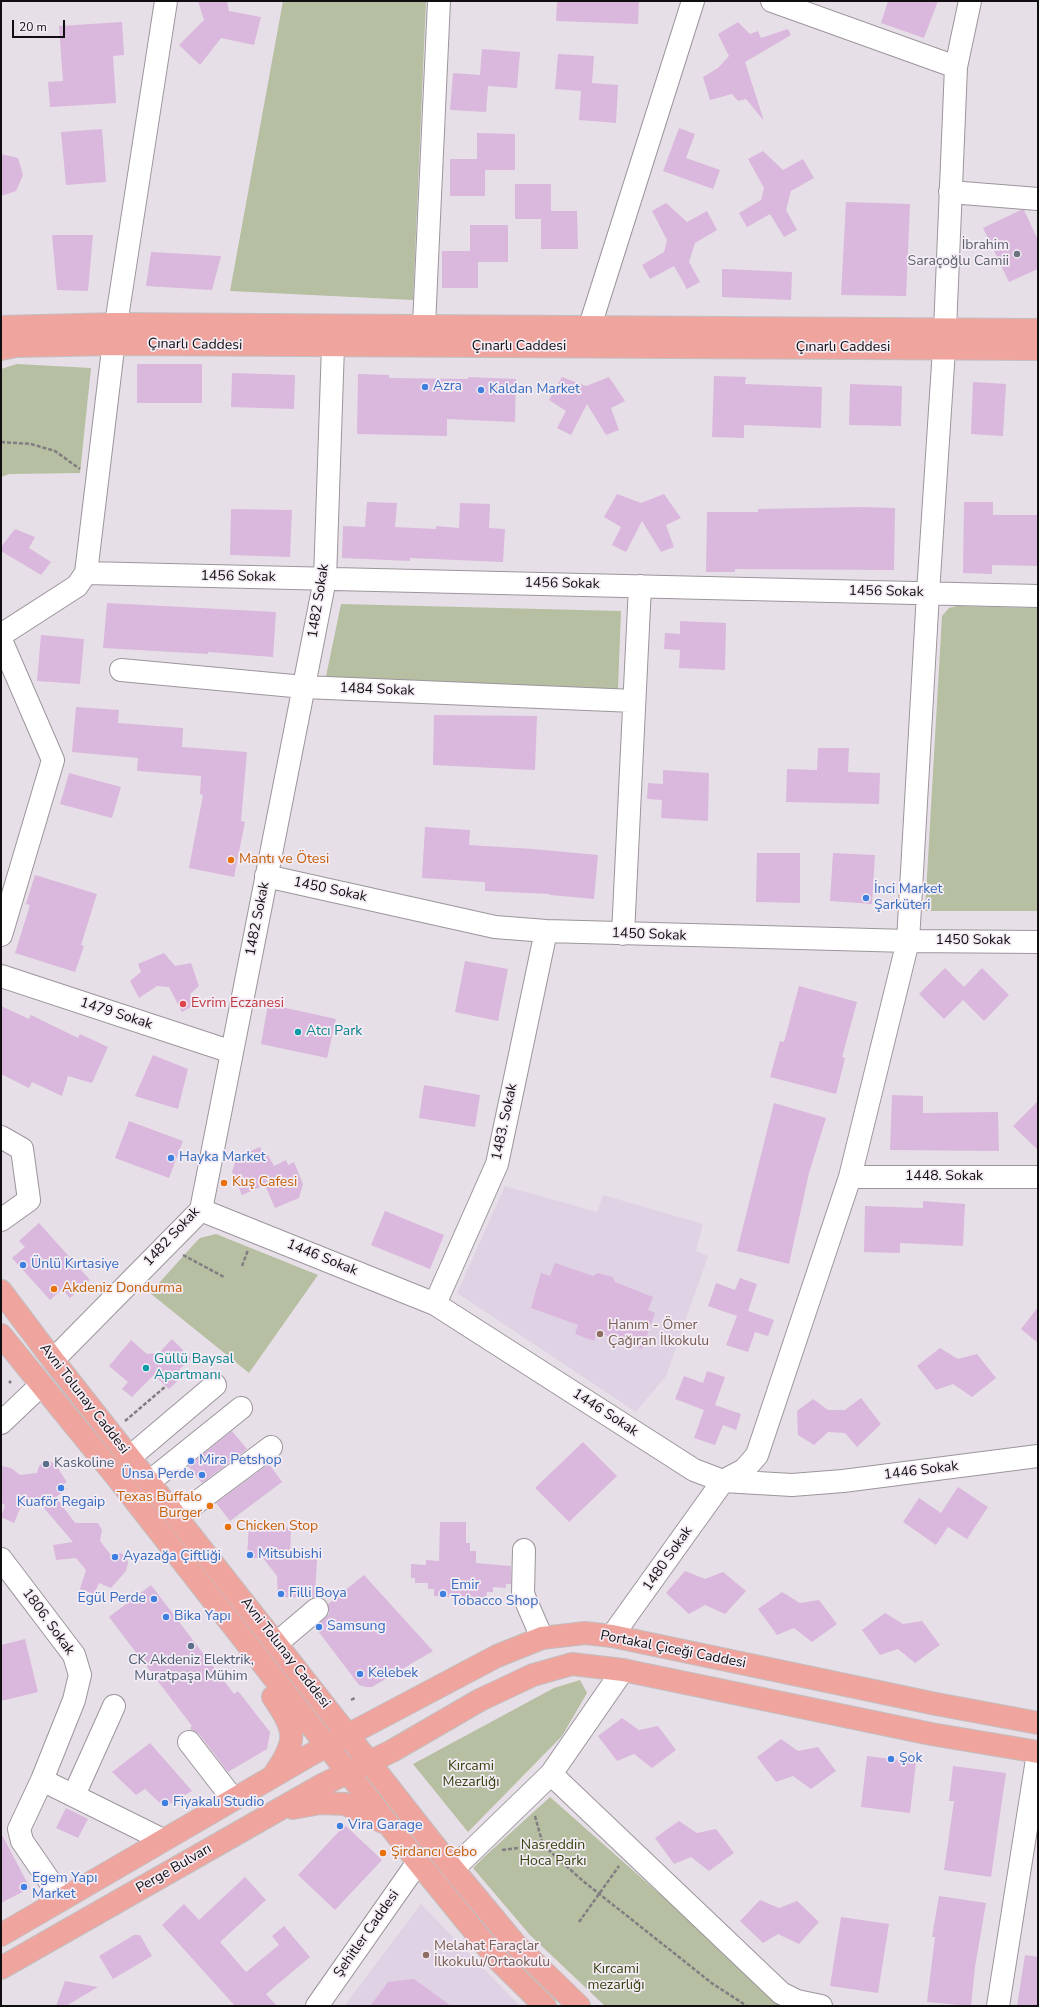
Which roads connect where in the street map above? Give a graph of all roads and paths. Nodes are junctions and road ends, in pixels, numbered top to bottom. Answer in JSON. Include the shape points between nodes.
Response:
{"nodes":[{"id":1,"x":166,"y":1,"type":"edge"},
{"id":2,"x":440,"y":1,"type":"edge"},
{"id":3,"x":692,"y":1,"type":"edge"},
{"id":4,"x":772,"y":1,"type":"edge"},
{"id":5,"x":970,"y":1,"type":"edge"},
{"id":6,"x":956,"y":67,"type":"junction"},
{"id":7,"x":950,"y":192,"type":"junction"},
{"id":8,"x":1038,"y":199,"type":"edge"},
{"id":9,"x":424,"y":325,"type":"junction"},
{"id":10,"x":590,"y":326,"type":"junction"},
{"id":11,"x":1,"y":327,"type":"edge"},
{"id":12,"x":1038,"y":330,"type":"edge"},
{"id":13,"x":115,"y":334,"type":"junction"},
{"id":14,"x":944,"y":339,"type":"junction"},
{"id":15,"x":333,"y":346,"type":"junction"},
{"id":16,"x":1,"y":349,"type":"edge"},
{"id":17,"x":1038,"y":349,"type":"edge"},
{"id":18,"x":1,"y":442,"type":"edge"},
{"id":19,"x":83,"y":472,"type":"dead end"},
{"id":20,"x":86,"y":573,"type":"junction"},
{"id":21,"x":325,"y":579,"type":"junction"},
{"id":22,"x":640,"y":586,"type":"junction"},
{"id":23,"x":928,"y":593,"type":"junction"},
{"id":24,"x":1038,"y":596,"type":"edge"},
{"id":25,"x":1,"y":636,"type":"edge"},
{"id":26,"x":1,"y":640,"type":"edge"},
{"id":27,"x":121,"y":670,"type":"dead end"},
{"id":28,"x":304,"y":687,"type":"junction"},
{"id":29,"x":634,"y":701,"type":"junction"},
{"id":30,"x":266,"y":876,"type":"junction"},
{"id":31,"x":546,"y":931,"type":"junction"},
{"id":32,"x":623,"y":934,"type":"junction"},
{"id":33,"x":1,"y":936,"type":"edge"},
{"id":34,"x":908,"y":941,"type":"junction"},
{"id":35,"x":1038,"y":942,"type":"edge"},
{"id":36,"x":1,"y":976,"type":"edge"},
{"id":37,"x":232,"y":1052,"type":"junction"},
{"id":38,"x":1,"y":1137,"type":"edge"},
{"id":39,"x":850,"y":1177,"type":"junction"},
{"id":40,"x":1038,"y":1177,"type":"edge"},
{"id":41,"x":201,"y":1210,"type":"junction"},
{"id":42,"x":1,"y":1220,"type":"edge"},
{"id":43,"x":251,"y":1244,"type":"dead end"},
{"id":44,"x":180,"y":1254,"type":"dead end"},
{"id":45,"x":242,"y":1266,"type":"dead end"},
{"id":46,"x":224,"y":1277,"type":"dead end"},
{"id":47,"x":1,"y":1290,"type":"edge"},
{"id":48,"x":435,"y":1304,"type":"junction"},
{"id":49,"x":1,"y":1335,"type":"edge"},
{"id":50,"x":53,"y":1360,"type":"junction"},
{"id":51,"x":41,"y":1385,"type":"junction"},
{"id":52,"x":215,"y":1385,"type":"dead end"},
{"id":53,"x":166,"y":1386,"type":"dead end"},
{"id":54,"x":241,"y":1408,"type":"dead end"},
{"id":55,"x":124,"y":1422,"type":"dead end"},
{"id":56,"x":1,"y":1423,"type":"edge"},
{"id":57,"x":271,"y":1447,"type":"dead end"},
{"id":58,"x":1038,"y":1456,"type":"edge"},
{"id":59,"x":130,"y":1457,"type":"junction"},
{"id":60,"x":723,"y":1481,"type":"junction"},
{"id":61,"x":149,"y":1482,"type":"junction"},
{"id":62,"x":177,"y":1517,"type":"junction"},
{"id":63,"x":524,"y":1550,"type":"dead end"},
{"id":64,"x":1,"y":1559,"type":"edge"},
{"id":65,"x":316,"y":1609,"type":"dead end"},
{"id":66,"x":612,"y":1636,"type":"junction"},
{"id":67,"x":542,"y":1638,"type":"junction"},
{"id":68,"x":276,"y":1643,"type":"junction"},
{"id":69,"x":257,"y":1659,"type":"junction"},
{"id":70,"x":623,"y":1670,"type":"junction"},
{"id":71,"x":354,"y":1698,"type":"dead end"},
{"id":72,"x":351,"y":1700,"type":"dead end"},
{"id":73,"x":114,"y":1706,"type":"dead end"},
{"id":74,"x":1038,"y":1723,"type":"edge"},
{"id":75,"x":348,"y":1734,"type":"junction"},
{"id":76,"x":189,"y":1742,"type":"dead end"},
{"id":77,"x":328,"y":1746,"type":"junction"},
{"id":78,"x":1038,"y":1752,"type":"edge"},
{"id":79,"x":370,"y":1761,"type":"junction"},
{"id":80,"x":348,"y":1772,"type":"junction"},
{"id":81,"x":551,"y":1774,"type":"junction"},
{"id":82,"x":273,"y":1776,"type":"junction"},
{"id":83,"x":42,"y":1780,"type":"junction"},
{"id":84,"x":74,"y":1795,"type":"junction"},
{"id":85,"x":233,"y":1799,"type":"junction"},
{"id":86,"x":283,"y":1807,"type":"junction"},
{"id":87,"x":533,"y":1810,"type":"dead end"},
{"id":88,"x":390,"y":1827,"type":"junction"},
{"id":89,"x":163,"y":1840,"type":"junction"},
{"id":90,"x":543,"y":1845,"type":"junction"},
{"id":91,"x":496,"y":1850,"type":"dead end"},
{"id":92,"x":418,"y":1862,"type":"junction"},
{"id":93,"x":453,"y":1869,"type":"junction"},
{"id":94,"x":62,"y":1899,"type":"junction"},
{"id":95,"x":1,"y":1935,"type":"edge"},
{"id":96,"x":1,"y":1968,"type":"edge"},
{"id":97,"x":317,"y":2006,"type":"edge"},
{"id":98,"x":545,"y":2006,"type":"edge"},
{"id":99,"x":579,"y":2006,"type":"edge"},
{"id":100,"x":747,"y":2006,"type":"edge"},
{"id":101,"x":821,"y":2006,"type":"edge"},
{"id":102,"x":998,"y":2006,"type":"edge"}],
"edges":[{"from":1,"to":13,"type":"street"},
{"from":2,"to":9,"type":"street"},
{"from":3,"to":10,"type":"street"},
{"from":4,"to":6,"type":"street"},
{"from":5,"to":6,"type":"street"},
{"from":6,"to":7,"type":"street"},
{"from":7,"to":8,"type":"street"},
{"from":7,"to":14,"type":"street"},
{"from":9,"to":10,"type":"main road","name":"Çınarlı Caddesi"},
{"from":9,"to":13,"type":"main road","name":"Çınarlı Caddesi"},
{"from":10,"to":14,"type":"main road","name":"Çınarlı Caddesi"},
{"from":11,"to":13,"type":"main road","name":"Çınarlı Caddesi"},
{"from":12,"to":14,"type":"main road","name":"Çınarlı Caddesi"},
{"from":13,"to":15,"type":"main road","name":"Çınarlı Caddesi"},
{"from":13,"to":16,"type":"main road","name":"Çınarlı Caddesi"},
{"from":13,"to":20,"type":"street"},
{"from":14,"to":15,"type":"main road","name":"Çınarlı Caddesi"},
{"from":14,"to":17,"type":"main road","name":"Çınarlı Caddesi"},
{"from":14,"to":23,"type":"street"},
{"from":15,"to":21,"type":"street","name":"1482 Sokak"},
{"from":18,"to":19,"type":"path","via":[[31,444],[55,451]]},
{"from":20,"to":21,"type":"street","name":"1456 Sokak"},
{"from":20,"to":25,"type":"street","via":[[77,586]]},
{"from":21,"to":22,"type":"street","name":"1456 Sokak"},
{"from":21,"to":28,"type":"street","name":"1482 Sokak"},
{"from":22,"to":23,"type":"street","name":"1456 Sokak"},
{"from":22,"to":29,"type":"street"},
{"from":23,"to":24,"type":"street","name":"1456 Sokak"},
{"from":23,"to":34,"type":"street"},
{"from":26,"to":33,"type":"street","via":[[53,760]]},
{"from":27,"to":28,"type":"street","name":"1484 Sokak"},
{"from":28,"to":29,"type":"street","name":"1484 Sokak"},
{"from":28,"to":30,"type":"street","name":"1482 Sokak"},
{"from":29,"to":32,"type":"street"},
{"from":30,"to":31,"type":"street","name":"1450 Sokak","via":[[495,927]]},
{"from":30,"to":37,"type":"street","name":"1482 Sokak"},
{"from":31,"to":32,"type":"street","name":"1450 Sokak"},
{"from":31,"to":48,"type":"street","name":"1483. Sokak","via":[[497,1164]]},
{"from":32,"to":34,"type":"street","name":"1450 Sokak"},
{"from":34,"to":35,"type":"street","name":"1450 Sokak"},
{"from":34,"to":39,"type":"street"},
{"from":36,"to":37,"type":"street","name":"1479 Sokak"},
{"from":37,"to":41,"type":"street","name":"1482 Sokak"},
{"from":38,"to":42,"type":"street","via":[[22,1149],[29,1200]]},
{"from":39,"to":40,"type":"street","name":"1448. Sokak"},
{"from":39,"to":60,"type":"street","via":[[757,1455],[744,1470]]},
{"from":41,"to":48,"type":"street","name":"1446 Sokak"},
{"from":41,"to":50,"type":"street","name":"1482 Sokak"},
{"from":43,"to":45,"type":"path"},
{"from":44,"to":46,"type":"path"},
{"from":47,"to":50,"type":"main road","name":"Avni Tolunay Caddesi"},
{"from":48,"to":60,"type":"street","name":"1446 Sokak","via":[[694,1470]]},
{"from":49,"to":51,"type":"main road","name":"Avni Tolunay Caddesi"},
{"from":50,"to":59,"type":"main road","name":"Avni Tolunay Caddesi"},
{"from":51,"to":56,"type":"street"},
{"from":51,"to":69,"type":"main road","name":"Avni Tolunay Caddesi","via":[[116,1475]]},
{"from":52,"to":59,"type":"street"},
{"from":53,"to":55,"type":"path"},
{"from":54,"to":61,"type":"street"},
{"from":57,"to":62,"type":"street"},
{"from":58,"to":60,"type":"street","name":"1446 Sokak","via":[[843,1481],[792,1485]]},
{"from":59,"to":61,"type":"main road","name":"Avni Tolunay Caddesi"},
{"from":60,"to":66,"type":"street","name":"1480 Sokak"},
{"from":61,"to":62,"type":"main road","name":"Avni Tolunay Caddesi"},
{"from":62,"to":68,"type":"main road","name":"Avni Tolunay Caddesi"},
{"from":63,"to":67,"type":"street","via":[[524,1594]]},
{"from":64,"to":83,"type":"street","name":"1806. Sokak","via":[[74,1655],[80,1675],[74,1700]]},
{"from":65,"to":68,"type":"street"},
{"from":66,"to":67,"type":"main road","name":"Portakal Çiceği Caddesi","via":[[585,1633]]},
{"from":66,"to":74,"type":"main road","name":"Portakal Çiceği Caddesi"},
{"from":67,"to":75,"type":"main road","name":"Portakal Çiceği Caddesi","via":[[497,1656]]},
{"from":68,"to":75,"type":"main road","name":"Avni Tolunay Caddesi"},
{"from":69,"to":77,"type":"main road","name":"Avni Tolunay Caddesi"},
{"from":69,"to":82,"type":"main road","via":[[258,1675],[289,1722],[292,1738],[290,1749]]},
{"from":70,"to":78,"type":"main road","via":[[931,1734]]},
{"from":70,"to":79,"type":"main road","via":[[572,1664],[533,1675],[480,1700]]},
{"from":70,"to":81,"type":"street"},
{"from":71,"to":72,"type":"path"},
{"from":73,"to":84,"type":"street"},
{"from":75,"to":77,"type":"main road","name":"Portakal Çiceği Caddesi"},
{"from":75,"to":79,"type":"main road","name":"Avni Tolunay Caddesi"},
{"from":76,"to":85,"type":"street"},
{"from":77,"to":80,"type":"main road","name":"Avni Tolunay Caddesi"},
{"from":77,"to":82,"type":"main road"},
{"from":78,"to":102,"type":"street"},
{"from":79,"to":80,"type":"main road"},
{"from":79,"to":93,"type":"main road","name":"Avni Tolunay Caddesi"},
{"from":80,"to":86,"type":"main road","name":"Perge Bulvarı"},
{"from":80,"to":88,"type":"main road","name":"Avni Tolunay Caddesi"},
{"from":81,"to":93,"type":"street"},
{"from":81,"to":101,"type":"street","via":[[780,1993],[796,2001]]},
{"from":82,"to":85,"type":"main road"},
{"from":83,"to":84,"type":"street"},
{"from":83,"to":94,"type":"street","name":"1806. Sokak","via":[[19,1830],[22,1841]]},
{"from":84,"to":89,"type":"street"},
{"from":85,"to":89,"type":"main road"},
{"from":86,"to":88,"type":"main road","via":[[298,1808],[320,1803],[345,1804],[374,1816]]},
{"from":86,"to":96,"type":"main road","name":"Perge Bulvarı"},
{"from":87,"to":90,"type":"path"},
{"from":88,"to":92,"type":"main road","name":"Avni Tolunay Caddesi"},
{"from":89,"to":94,"type":"main road"},
{"from":90,"to":91,"type":"path"},
{"from":90,"to":100,"type":"path","via":[[583,1881],[713,1984]]},
{"from":92,"to":97,"type":"street","name":"Şehitler Caddesi"},
{"from":92,"to":98,"type":"main road","name":"Avni Tolunay Caddesi","via":[[497,1959]]},
{"from":93,"to":99,"type":"main road","name":"Avni Tolunay Caddesi","via":[[516,1945]]},
{"from":94,"to":95,"type":"main road"}]}
